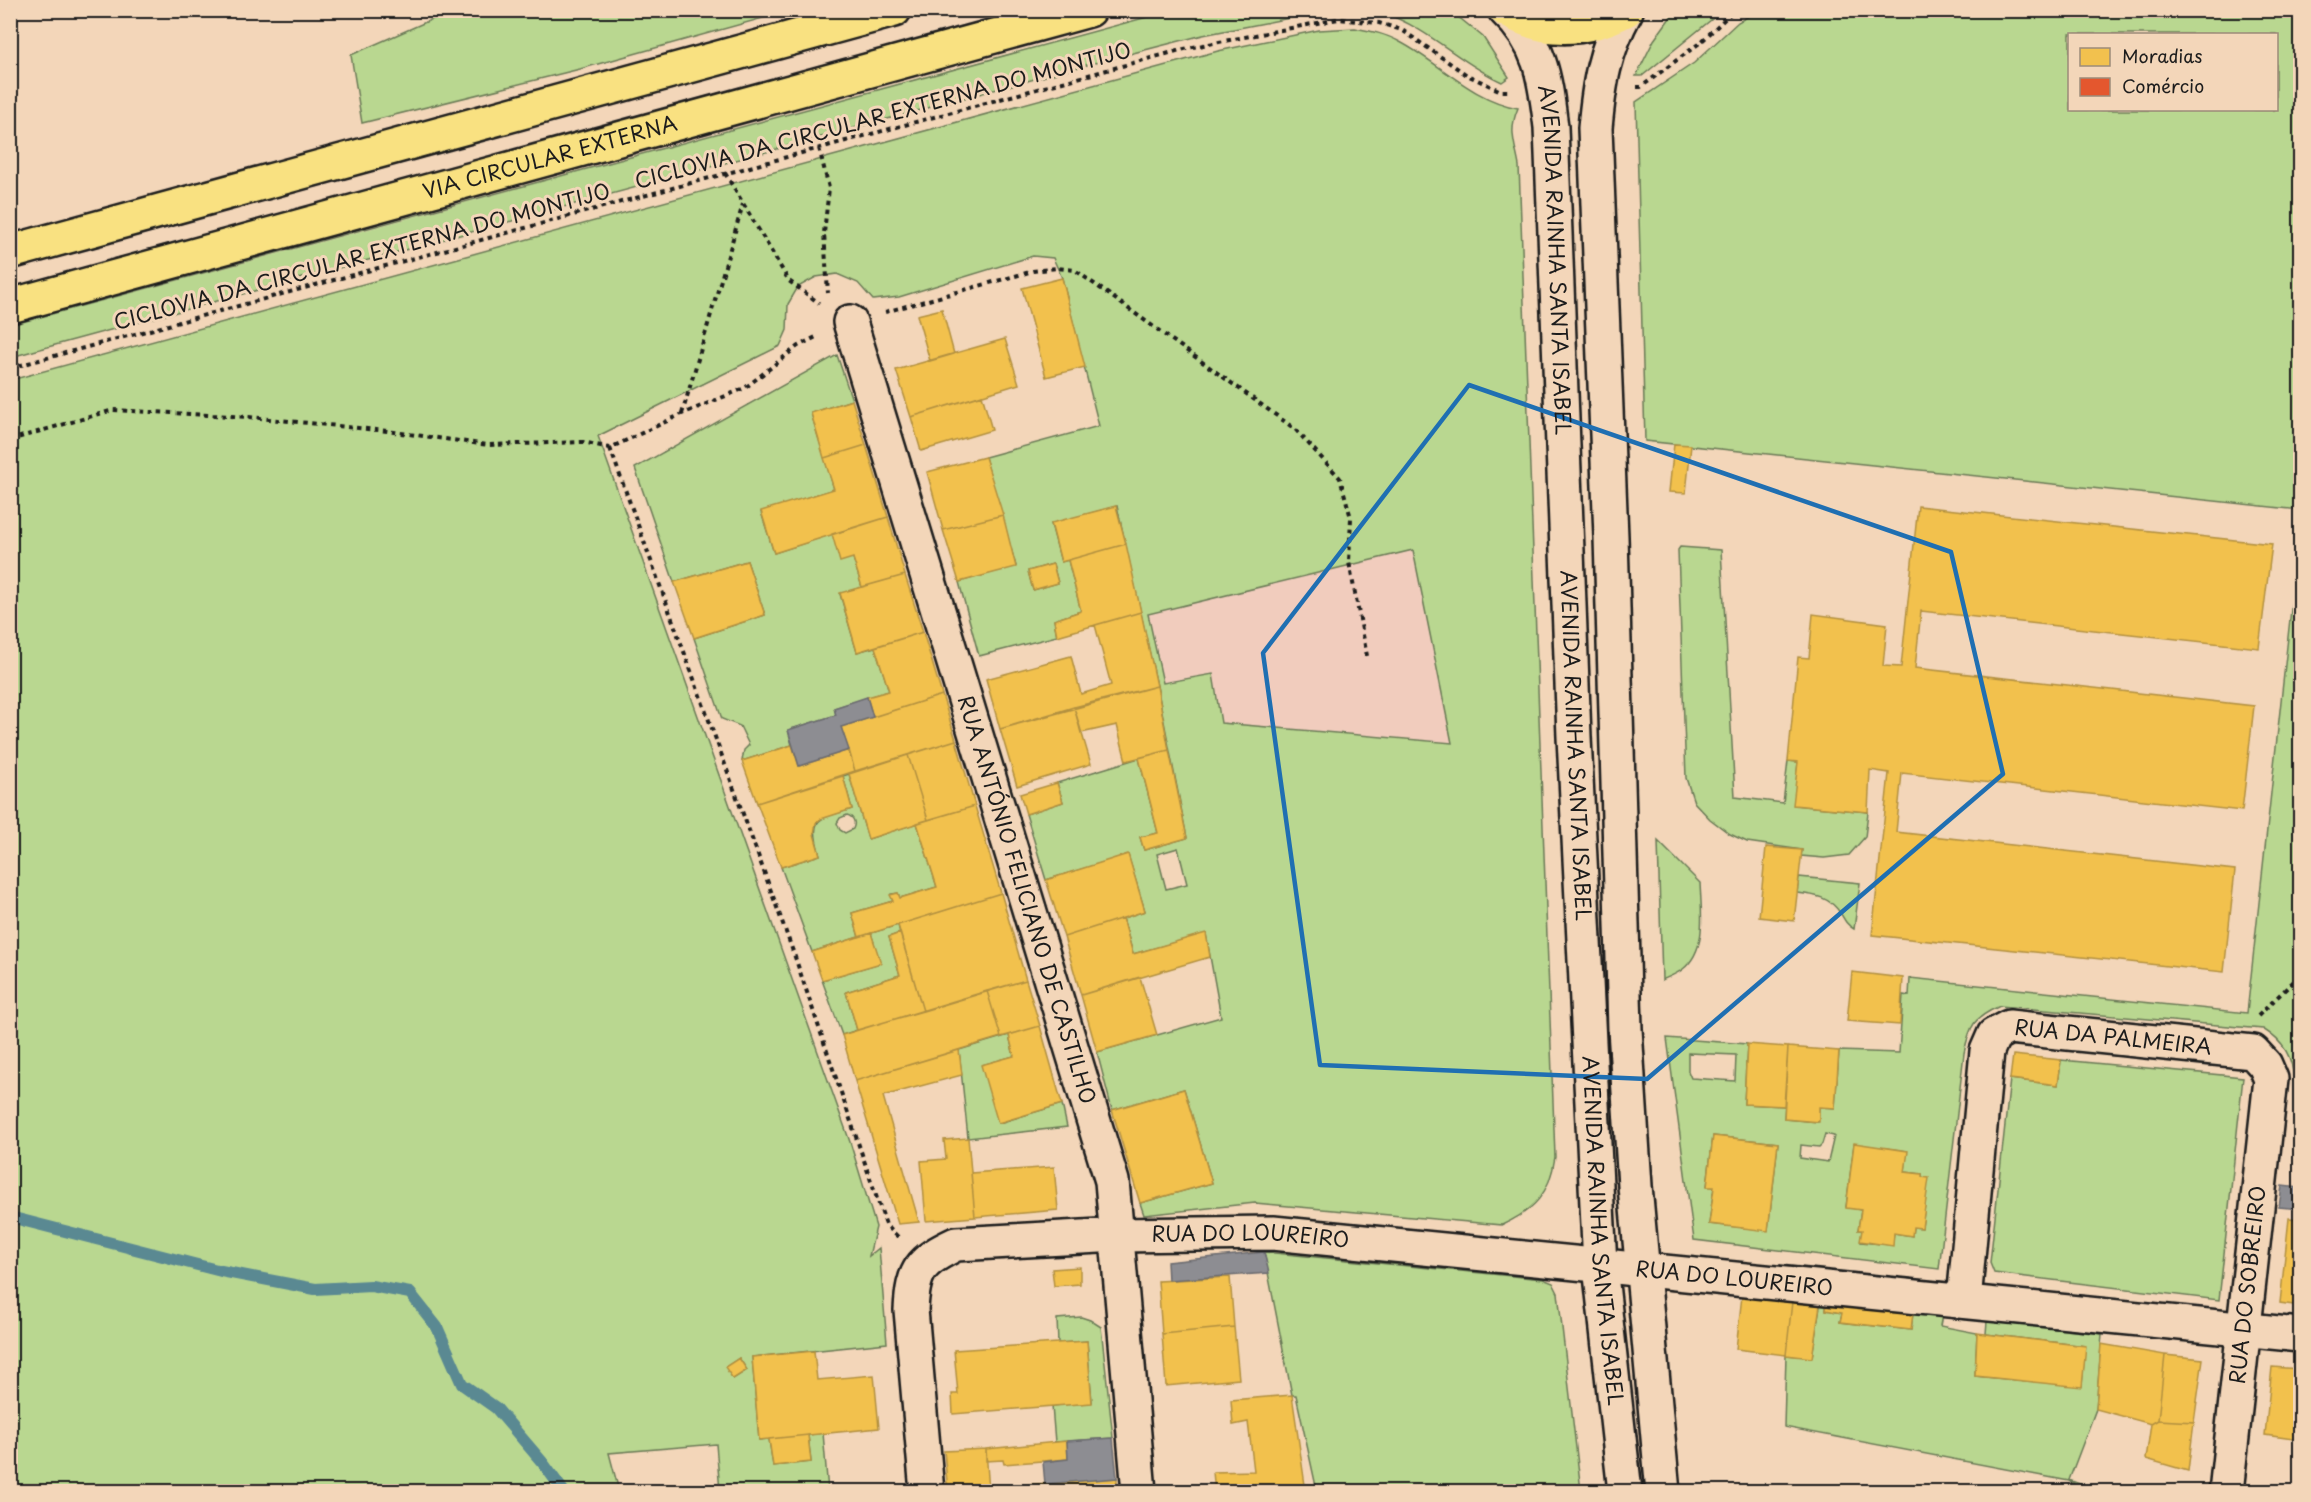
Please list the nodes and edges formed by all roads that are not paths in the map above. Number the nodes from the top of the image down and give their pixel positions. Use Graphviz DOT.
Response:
graph roads {
  1 [pos="894,10"];
  2 [pos="1089,10"];
  3 [pos="1506,10"];
  4 [pos="1626,11"];
  5 [pos="10,252"];
  6 [pos="10,306"];
  7 [pos="840,316"];
  8 [pos="2271,1079"];
  9 [pos="1118,1235"];
  10 [pos="1600,1266"];
  11 [pos="1643,1270"];
  12 [pos="1964,1301"];
  13 [pos="2244,1329"];
  14 [pos="2301,1335"];
  15 [pos="927,1491"];
  16 [pos="1139,1491"];
  17 [pos="1625,1491"];
  18 [pos="1663,1491"];
  19 [pos="2226,1491"];
  1 -- 5 [label="main road"];
  2 -- 6 [label="main road, VIA CIRCULAR EXTERNA"];
  3 -- 4 [label="main road"];
  3 -- 10 [label="street, AVENIDA RAINHA SANTA ISABEL"];
  4 -- 11 [label="street, AVENIDA RAINHA SANTA ISABEL"];
  7 -- 9 [label="street, RUA ANTÓNIO FELICIANO DE CASTILHO"];
  8 -- 12 [label="street, RUA DA PALMEIRA"];
  8 -- 13 [label="street, RUA DO SOBREIRO"];
  9 -- 10 [label="street, RUA DO LOUREIRO"];
  9 -- 15 [label="street, RUA DO LOUREIRO"];
  9 -- 16 [label="street, RUA ANTÓNIO FELICIANO DE CASTILHO"];
  10 -- 11 [label="street, RUA DO LOUREIRO"];
  10 -- 17 [label="street, AVENIDA RAINHA SANTA ISABEL"];
  11 -- 12 [label="street, RUA DO LOUREIRO"];
  11 -- 18 [label="street, AVENIDA RAINHA SANTA ISABEL"];
  12 -- 13 [label="street, RUA DO LOUREIRO"];
  13 -- 14 [label="street, RUA DO LOUREIRO"];
  13 -- 19 [label="street, RUA DO SOBREIRO"];
}
